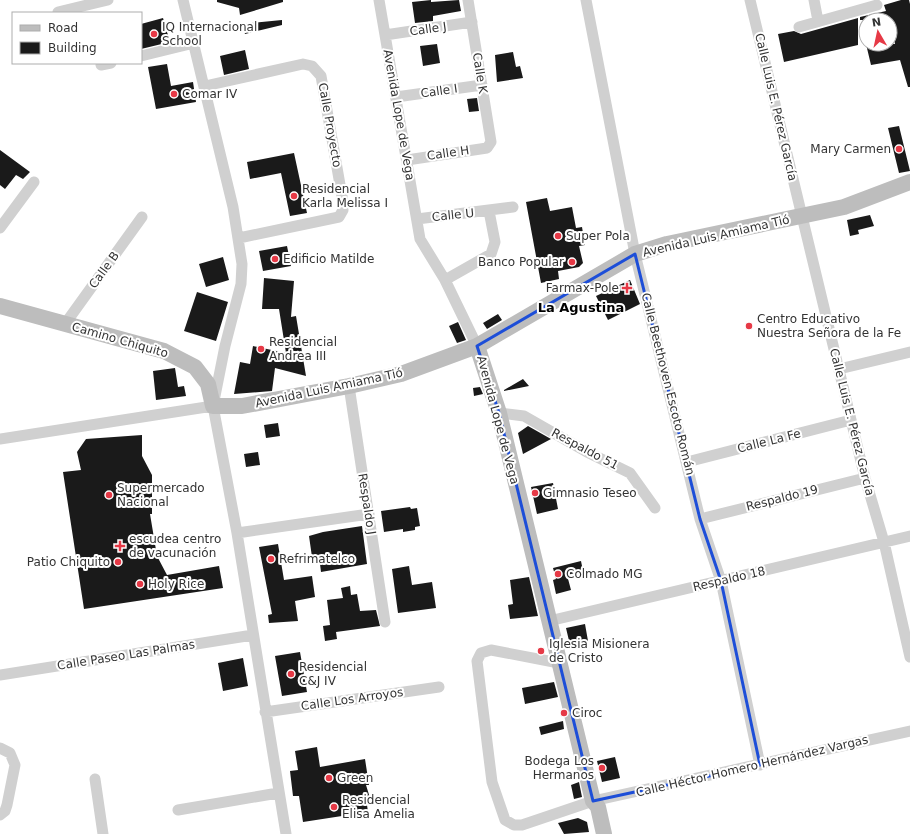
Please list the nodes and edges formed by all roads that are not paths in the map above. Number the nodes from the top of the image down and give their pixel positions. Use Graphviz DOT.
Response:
graph roads {
  1 [pos="108,0"];
  2 [pos="183,0"];
  3 [pos="379,0"];
  4 [pos="468,0"];
  5 [pos="586,0"];
  6 [pos="750,0"];
  7 [pos="814,0"];
  8 [pos="876,5"];
  9 [pos="58,12"];
  10 [pos="818,21"];
  11 [pos="472,22"];
  12 [pos="799,27"];
  13 [pos="385,35"];
  14 [pos="194,43"];
  15 [pos="142,56"];
  16 [pos="482,85"];
  17 [pos="205,86"];
  18 [pos="396,97"];
  19 [pos="489,146"];
  20 [pos="407,160"];
  21 [pos="34,182"];
  22 [pos="910,182"];
  23 [pos="514,207"];
  24 [pos="489,211"];
  25 [pos="802,216"];
  26 [pos="142,217"];
  27 [pos="417,219"];
  28 [pos="0,228"];
  29 [pos="239,238"];
  30 [pos="635,254"];
  31 [pos="445,280"];
  32 [pos="0,306"];
  33 [pos="65,324"];
  34 [pos="477,346"];
  35 [pos="910,352"];
  36 [pos="838,369"];
  37 [pos="349,386"];
  38 [pos="213,406"];
  39 [pos="498,413"];
  40 [pos="851,420"];
  41 [pos="0,439"];
  42 [pos="687,462"];
  43 [pos="865,478"];
  44 [pos="656,508"];
  45 [pos="369,514"];
  46 [pos="700,519"];
  47 [pos="237,533"];
  48 [pos="910,536"];
  49 [pos="884,542"];
  50 [pos="721,581"];
  51 [pos="548,621"];
  52 [pos="385,622"];
  53 [pos="253,635"];
  54 [pos="910,657"];
  55 [pos="559,663"];
  56 [pos="0,675"];
  57 [pos="439,686"];
  58 [pos="265,712"];
  59 [pos="910,731"];
  60 [pos="0,748"];
  61 [pos="760,765"];
  62 [pos="95,779"];
  63 [pos="278,793"];
  64 [pos="593,801"];
  65 [pos="178,810"];
  66 [pos="0,815"];
  67 [pos="103,834"];
  68 [pos="286,834"];
  69 [pos="596,834"];
  70 [pos="604,834"];
  1 -- 9 [label="street"];
  2 -- 14 [label="street"];
  3 -- 13 [label="street, Avenida Lope de Vega"];
  4 -- 11 [label="street, Calle K"];
  5 -- 30 [label="street, Calle Beethoven Escoto Román"];
  6 -- 25 [label="street, Calle Luis E. Pérez García"];
  7 -- 10 [label="street"];
  8 -- 10 [label="street"];
  10 -- 12 [label="street"];
  11 -- 13 [label="street, Calle J"];
  11 -- 16 [label="street, Calle K"];
  13 -- 18 [label="street, Avenida Lope de Vega"];
  14 -- 15 [label="street"];
  14 -- 17 [label="street"];
  16 -- 18 [label="street, Calle I"];
  16 -- 19 [label="street, Calle K"];
  17 -- 29 [label="street"];
  17 -- 29 [label="street, Calle Proyecto"];
  18 -- 20 [label="street, Avenida Lope de Vega"];
  19 -- 20 [label="street, Calle H"];
  20 -- 27 [label="street, Avenida Lope de Vega"];
  21 -- 28 [label="street"];
  22 -- 25 [label="main road, Avenida Luis Amiama Tió"];
  23 -- 24 [label="street, Calle U"];
  24 -- 27 [label="street, Calle U"];
  24 -- 31 [label="street, Calle U"];
  25 -- 30 [label="main road, Avenida Luis Amiama Tió"];
  25 -- 36 [label="street, Calle Luis E. Pérez García"];
  26 -- 33 [label="street, Calle B"];
  27 -- 31 [label="street, Avenida Lope de Vega"];
  29 -- 38 [label="street"];
  30 -- 34 [label="main road, Avenida Luis Amiama Tió"];
  30 -- 42 [label="street, Calle Beethoven Escoto Román"];
  31 -- 34 [label="street, Avenida Lope de Vega"];
  32 -- 33 [label="main road, Camino Chiquito"];
  33 -- 38 [label="main road, Camino Chiquito"];
  34 -- 37 [label="main road, Avenida Luis Amiama Tió"];
  34 -- 39 [label="main road, Avenida Lope de Vega"];
  35 -- 36 [label="street"];
  36 -- 40 [label="street, Calle Luis E. Pérez García"];
  37 -- 38 [label="main road, Avenida Luis Amiama Tió"];
  37 -- 45 [label="street, Respaldo J"];
  38 -- 41 [label="street"];
  38 -- 47 [label="street"];
  39 -- 44 [label="street, Respaldo 51"];
  39 -- 51 [label="main road, Avenida Lope de Vega"];
  40 -- 42 [label="street, Calle La Fe"];
  40 -- 43 [label="street, Calle Luis E. Pérez García"];
  42 -- 46 [label="street, Calle Beethoven Escoto Román"];
  43 -- 46 [label="street, Respaldo 19"];
  43 -- 49 [label="street, Calle Luis E. Pérez García"];
  45 -- 47 [label="street"];
  45 -- 52 [label="street, Respaldo J"];
  46 -- 50 [label="street, Calle Beethoven Escoto Román"];
  47 -- 53 [label="street"];
  48 -- 49 [label="street, Respaldo 18"];
  49 -- 50 [label="street, Respaldo 18"];
  49 -- 54 [label="street, Calle Luis E. Pérez García"];
  50 -- 51 [label="street, Respaldo 18"];
  50 -- 61 [label="street, Calle Beethoven Escoto Román"];
  51 -- 55 [label="main road, Avenida Lope de Vega"];
  53 -- 56 [label="street, Calle Paseo Las Palmas"];
  53 -- 58 [label="street"];
  55 -- 64 [label="main road, Avenida Lope de Vega"];
  55 -- 64 [label="street, Calle Héctor Homero Hernández Vargas"];
  57 -- 58 [label="street, Calle Los Arroyos"];
  58 -- 63 [label="street"];
  59 -- 61 [label="street, Calle Héctor Homero Hernández Vargas"];
  60 -- 66 [label="street"];
  61 -- 64 [label="street, Calle Héctor Homero Hernández Vargas"];
  62 -- 67 [label="street"];
  63 -- 65 [label="street"];
  63 -- 68 [label="street"];
  64 -- 69 [label="main road, Avenida Lope de Vega"];
  64 -- 70 [label="main road, Avenida Lope de Vega"];
}
